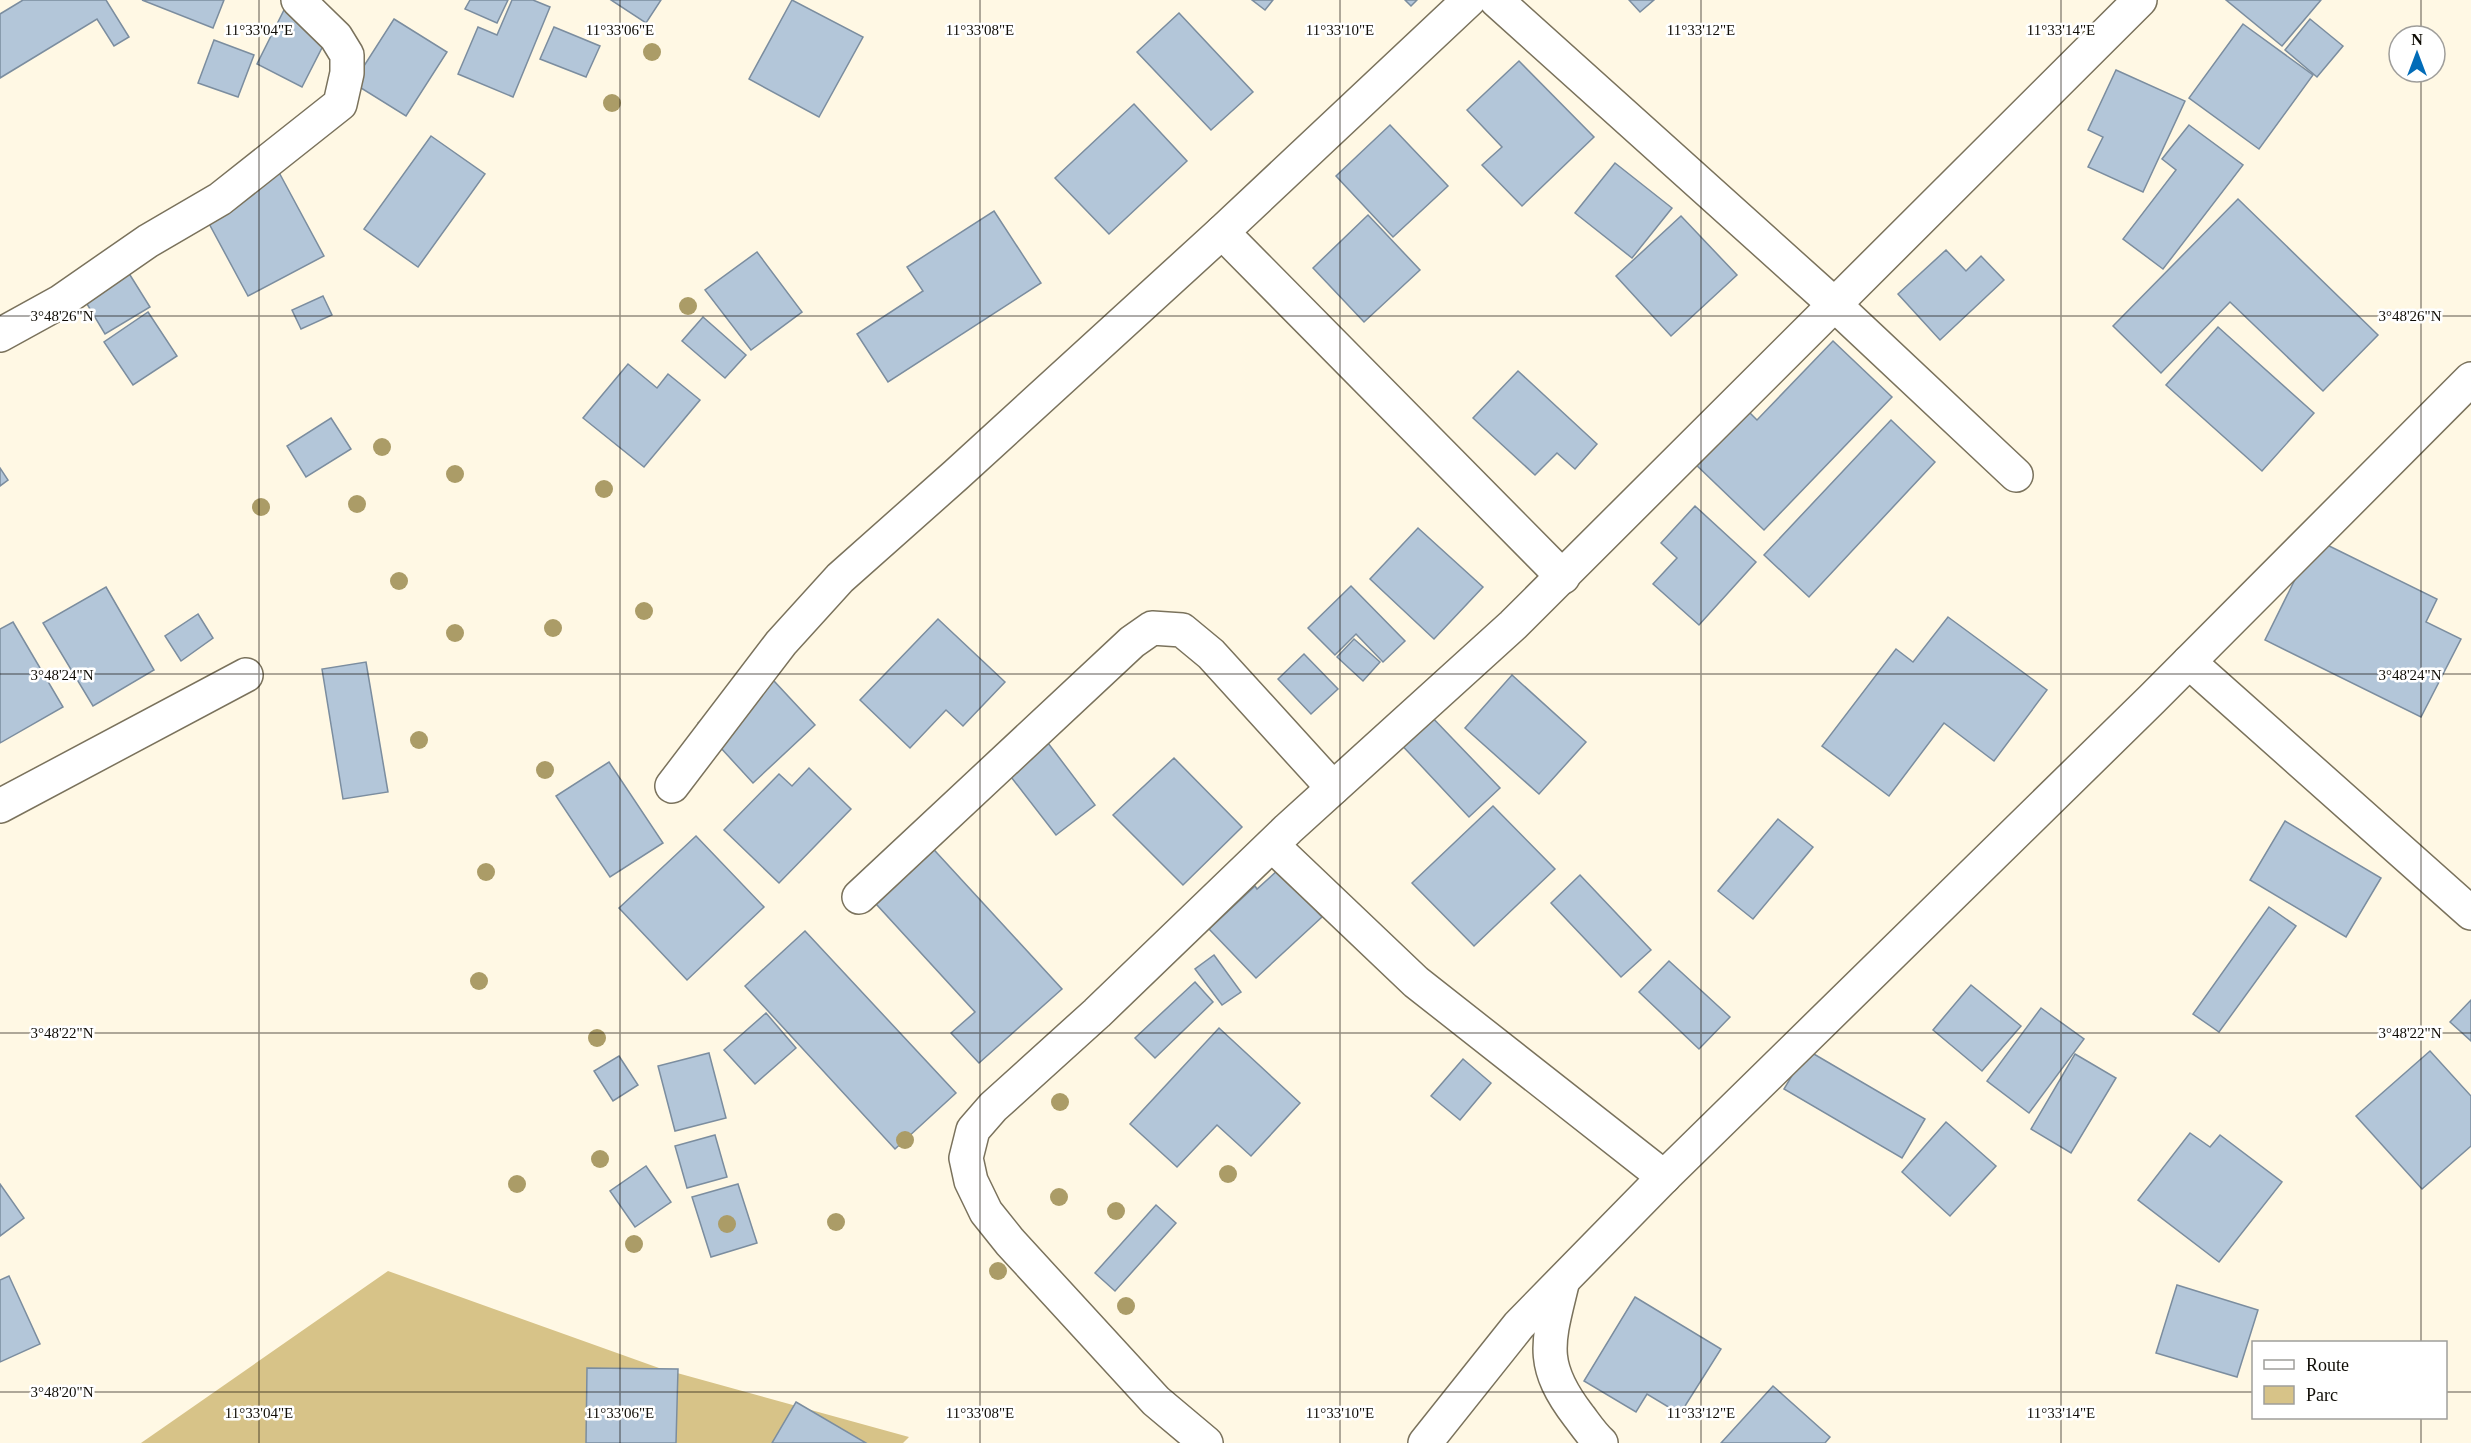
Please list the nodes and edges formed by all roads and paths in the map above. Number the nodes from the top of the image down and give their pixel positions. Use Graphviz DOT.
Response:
graph roads {
  1 [pos="298,0"];
  2 [pos="1469,0"];
  3 [pos="1496,0"];
  4 [pos="2140,0"];
  5 [pos="1222,232"];
  6 [pos="1835,305"];
  7 [pos="0,335"];
  8 [pos="2471,379"];
  9 [pos="2016,475"];
  10 [pos="1563,577"];
  11 [pos="2189,662"];
  12 [pos="246,675"];
  13 [pos="672,786"];
  14 [pos="1333,788"];
  15 [pos="0,806"];
  16 [pos="1272,845"];
  17 [pos="859,897"];
  18 [pos="2471,913"];
  19 [pos="1664,1177"];
  20 [pos="1562,1284"];
  21 [pos="1206,1443"];
  22 [pos="1425,1443"];
  23 [pos="1602,1443"];
  1 -- 7 [label="street"];
  2 -- 5 [label="street"];
  3 -- 6 [label="street"];
  4 -- 6 [label="street"];
  5 -- 10 [label="street"];
  5 -- 13 [label="street"];
  6 -- 9 [label="street"];
  6 -- 10 [label="street"];
  8 -- 11 [label="street"];
  10 -- 14 [label="street"];
  11 -- 18 [label="street"];
  11 -- 19 [label="street"];
  12 -- 15 [label="street"];
  14 -- 16 [label="street"];
  14 -- 17 [label="street"];
  16 -- 19 [label="street"];
  16 -- 21 [label="street"];
  19 -- 20 [label="street"];
  20 -- 22 [label="street"];
  20 -- 23 [label="street"];
}
